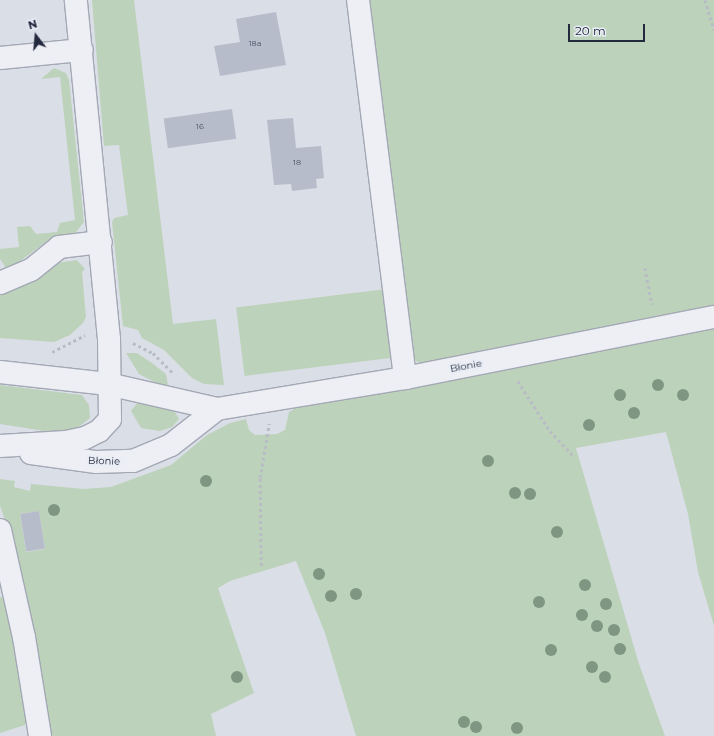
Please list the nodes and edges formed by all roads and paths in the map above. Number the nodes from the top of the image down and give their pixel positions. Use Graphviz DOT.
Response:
graph roads {
  1 [pos="76,0"];
  2 [pos="358,0"];
  3 [pos="705,0"];
  4 [pos="714,30"];
  5 [pos="82,50"];
  6 [pos="0,58"];
  7 [pos="101,242"];
  8 [pos="645,268"];
  9 [pos="0,283"];
  10 [pos="714,317"];
  11 [pos="657,328"];
  12 [pos="110,339"];
  13 [pos="48,352"];
  14 [pos="504,358"];
  15 [pos="0,372"];
  16 [pos="405,378"];
  17 [pos="178,379"];
  18 [pos="108,384"];
  19 [pos="269,400"];
  20 [pos="217,409"];
  21 [pos="0,446"];
  22 [pos="573,456"];
  23 [pos="0,530"];
  24 [pos="261,566"];
  25 [pos="40,736"];
  1 -- 5 [label="street"];
  2 -- 16 [label="street"];
  3 -- 4 [label="path"];
  5 -- 6 [label="street"];
  5 -- 7 [label="street"];
  7 -- 9 [label="street"];
  7 -- 12 [label="street"];
  8 -- 11 [label="path"];
  10 -- 11 [label="street, Błonie"];
  11 -- 14 [label="street, Błonie"];
  12 -- 13 [label="path"];
  12 -- 17 [label="path"];
  12 -- 18 [label="street"];
  14 -- 16 [label="street, Błonie"];
  14 -- 22 [label="path"];
  15 -- 18 [label="street, Błonie"];
  16 -- 19 [label="street, Błonie"];
  18 -- 20 [label="street, Błonie"];
  18 -- 21 [label="street"];
  19 -- 20 [label="street, Błonie"];
  19 -- 24 [label="path"];
  20 -- 21 [label="street, Błonie"];
  23 -- 25 [label="street"];
}
